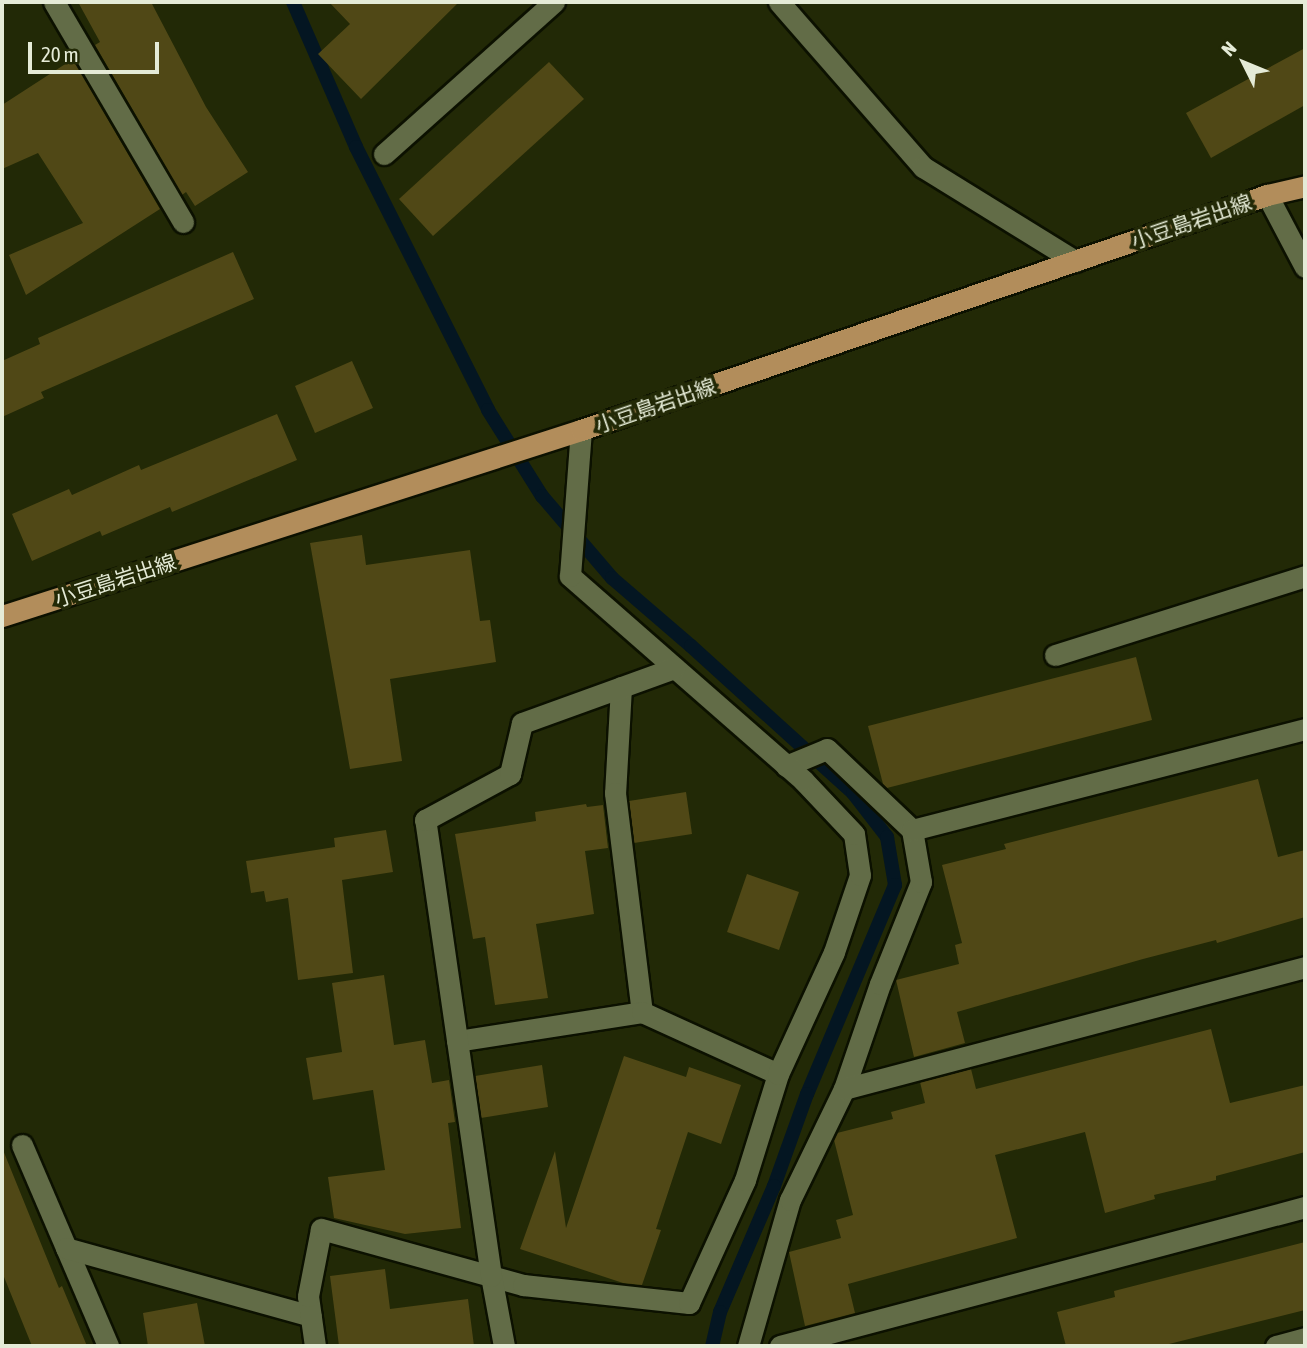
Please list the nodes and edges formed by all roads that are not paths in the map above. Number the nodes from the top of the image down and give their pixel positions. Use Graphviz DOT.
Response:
graph roads {
  1 [pos="54,2"];
  2 [pos="554,2"];
  3 [pos="779,2"];
  4 [pos="384,154"];
  5 [pos="1305,186"];
  6 [pos="1267,195"];
  7 [pos="183,222"];
  8 [pos="1075,261"];
  9 [pos="1305,267"];
  10 [pos="581,430"];
  11 [pos="1305,576"];
  12 [pos="2,617"];
  13 [pos="1055,655"];
  14 [pos="674,668"];
  15 [pos="621,687"];
  16 [pos="1305,729"];
  17 [pos="786,766"];
  18 [pos="912,830"];
  19 [pos="1305,967"];
  20 [pos="642,1012"];
  21 [pos="457,1041"];
  22 [pos="778,1074"];
  23 [pos="844,1088"];
  24 [pos="22,1145"];
  25 [pos="1305,1207"];
  26 [pos="66,1248"];
  27 [pos="491,1276"];
  28 [pos="311,1316"];
  29 [pos="1305,1338"];
  30 [pos="108,1346"];
  31 [pos="316,1346"];
  32 [pos="504,1346"];
  33 [pos="748,1346"];
  34 [pos="780,1346"];
  35 [pos="1276,1346"];
  1 -- 7 [label="street"];
  2 -- 4 [label="street"];
  3 -- 8 [label="street"];
  5 -- 6 [label="main road, 小豆島岩出線"];
  6 -- 8 [label="main road, 小豆島岩出線"];
  6 -- 9 [label="street"];
  8 -- 10 [label="main road, 小豆島岩出線"];
  10 -- 12 [label="main road, 小豆島岩出線"];
  10 -- 14 [label="street"];
  11 -- 13 [label="street"];
  14 -- 15 [label="street"];
  14 -- 17 [label="street"];
  15 -- 20 [label="street"];
  15 -- 21 [label="street"];
  16 -- 18 [label="street"];
  17 -- 18 [label="street"];
  17 -- 22 [label="street"];
  18 -- 23 [label="street"];
  19 -- 23 [label="street"];
  20 -- 21 [label="street"];
  20 -- 22 [label="street"];
  21 -- 27 [label="street"];
  22 -- 27 [label="street"];
  23 -- 33 [label="street"];
  24 -- 26 [label="street"];
  25 -- 34 [label="street"];
  26 -- 28 [label="street"];
  26 -- 30 [label="street"];
  27 -- 28 [label="street"];
  27 -- 32 [label="street"];
  28 -- 31 [label="street"];
  29 -- 35 [label="street"];
}
